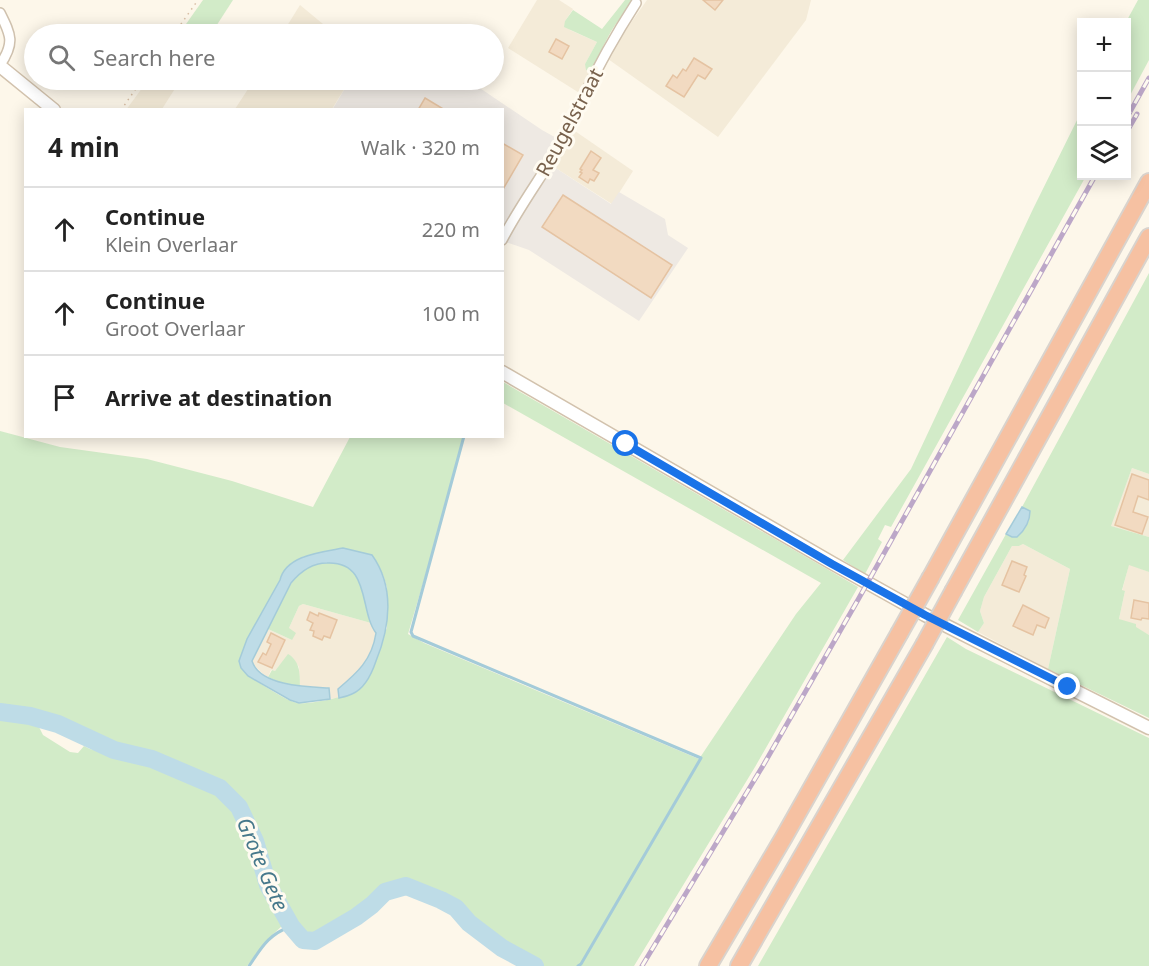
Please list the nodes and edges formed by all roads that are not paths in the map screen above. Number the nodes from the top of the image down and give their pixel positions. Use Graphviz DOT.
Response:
graph roads {
  1 [pos="636,3"];
  2 [pos="0,12"];
  3 [pos="0,65"];
  4 [pos="24,85"];
  5 [pos="30,90"];
  6 [pos="52,108"];
  7 [pos="1149,182"];
  8 [pos="504,236"];
  9 [pos="1149,237"];
  10 [pos="504,373"];
  11 [pos="1149,728"];
  12 [pos="708,966"];
  13 [pos="740,966"];
  1 -- 8 [label="street, Reugelstraat"];
  2 -- 3 [label="street"];
  3 -- 4 [label="main road"];
  5 -- 6 [label="main road"];
  7 -- 12 [label="highway, bridge"];
  9 -- 13 [label="highway, bridge"];
  10 -- 11 [label="main road"];
}
